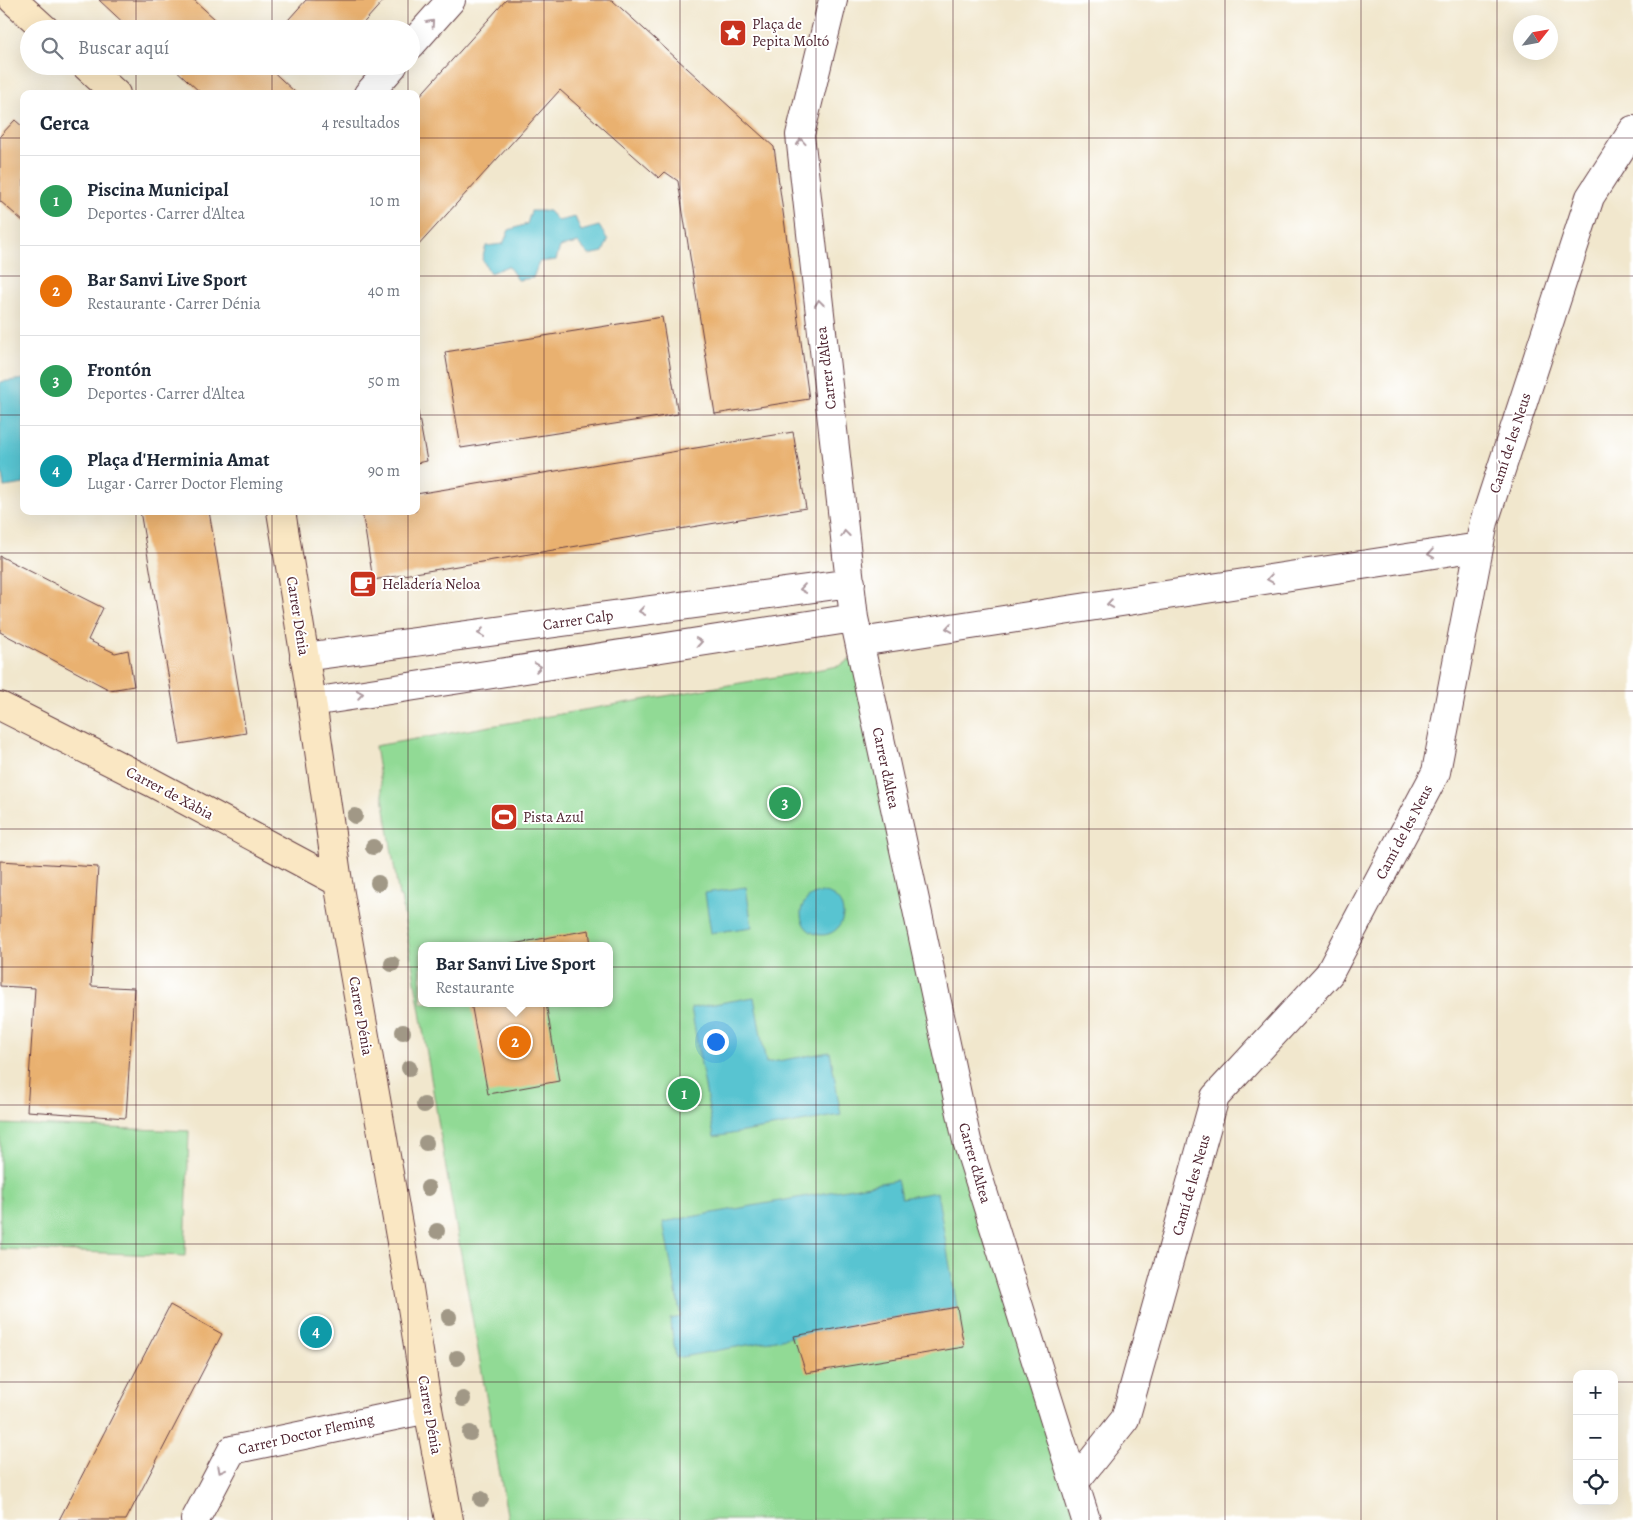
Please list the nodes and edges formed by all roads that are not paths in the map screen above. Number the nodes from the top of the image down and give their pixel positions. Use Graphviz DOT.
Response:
graph roads {
  1 [pos="13,0"];
  2 [pos="451,0"];
  3 [pos="833,0"];
  4 [pos="34,20"];
  5 [pos="420,35"];
  6 [pos="96,75"];
  7 [pos="385,75"];
  8 [pos="112,90"];
  9 [pos="372,90"];
  10 [pos="1633,130"];
  11 [pos="282,515"];
  12 [pos="1479,546"];
  13 [pos="851,583"];
  14 [pos="857,630"];
  15 [pos="304,657"];
  16 [pos="312,702"];
  17 [pos="0,706"];
  18 [pos="338,882"];
  19 [pos="428,1409"];
  20 [pos="1075,1482"];
  21 [pos="195,1520"];
  22 [pos="449,1520"];
  23 [pos="1086,1520"];
  1 -- 4 [label="street"];
  5 -- 2 [label="street, one-way"];
  13 -- 3 [label="street, Carrer d'Altea, one-way"];
  6 -- 8 [label="street"];
  7 -- 9 [label="street"];
  10 -- 12 [label="street, Camí de les Neus"];
  11 -- 15 [label="street, Carrer Dénia"];
  12 -- 14 [label="street, one-way"];
  12 -- 20 [label="street, Camí de les Neus"];
  13 -- 14 [label="street, Carrer d'Altea"];
  13 -- 15 [label="street, Carrer Calp, one-way"];
  16 -- 14 [label="street, one-way"];
  14 -- 20 [label="street, Carrer d'Altea"];
  15 -- 16 [label="street, Carrer Dénia"];
  16 -- 18 [label="street, Carrer Dénia"];
  17 -- 18 [label="street, Carrer de Xàbia"];
  18 -- 19 [label="street, Carrer Dénia"];
  19 -- 21 [label="street, Carrer Doctor Fleming, one-way"];
  19 -- 22 [label="street, Carrer Dénia"];
  20 -- 23 [label="street, Carrer d'Altea"];
}
